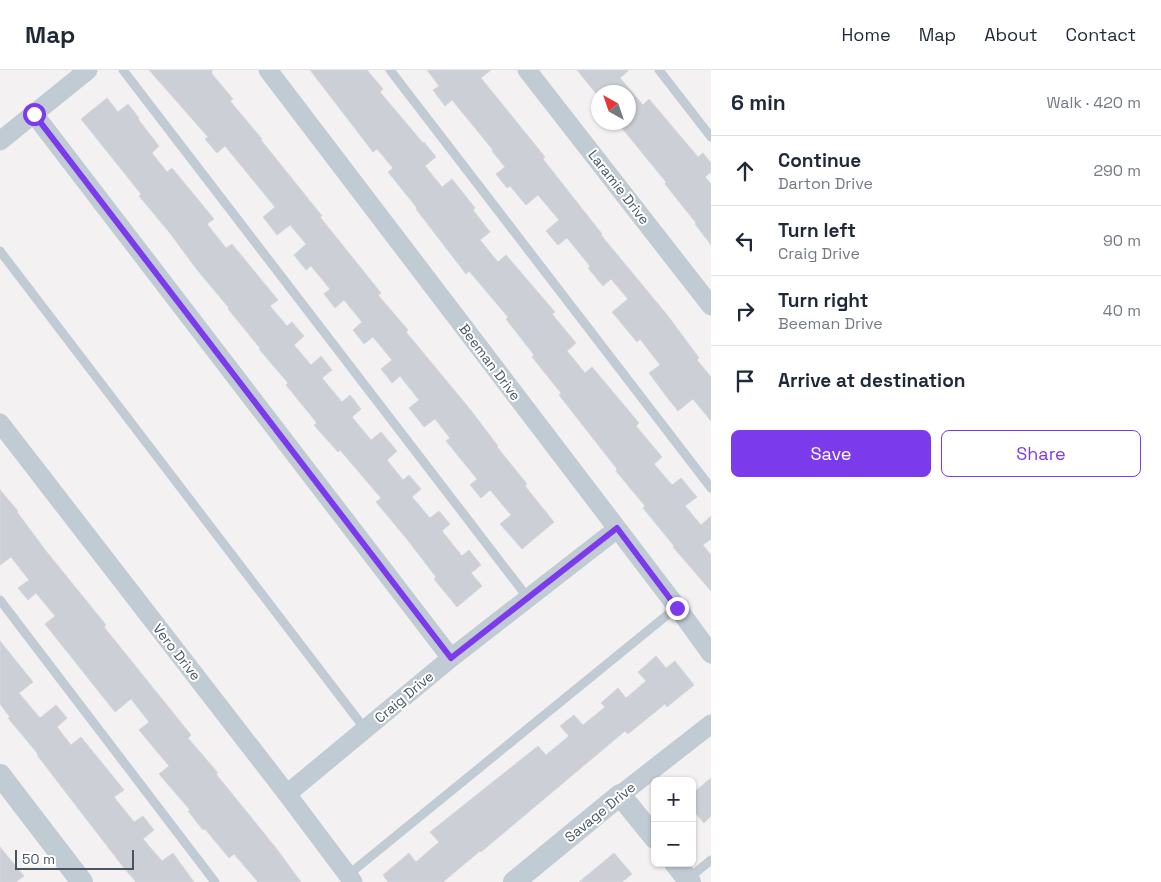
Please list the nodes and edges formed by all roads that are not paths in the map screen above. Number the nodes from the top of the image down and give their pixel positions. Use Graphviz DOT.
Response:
graph roads {
  1 [pos="88,70"];
  2 [pos="123,70"];
  3 [pos="268,70"];
  4 [pos="390,70"];
  5 [pos="527,70"];
  6 [pos="659,70"];
  7 [pos="34,114"];
  8 [pos="711,137"];
  9 [pos="0,141"];
  10 [pos="0,250"];
  11 [pos="711,306"];
  12 [pos="0,422"];
  13 [pos="711,488"];
  14 [pos="617,528"];
  15 [pos="528,598"];
  16 [pos="0,600"];
  17 [pos="677,608"];
  18 [pos="711,654"];
  19 [pos="451,658"];
  20 [pos="711,724"];
  21 [pos="365,729"];
  22 [pos="0,775"];
  23 [pos="287,794"];
  24 [pos="620,795"];
  25 [pos="651,833"];
  26 [pos="711,860"];
  27 [pos="684,876"];
  28 [pos="350,878"];
  29 [pos="82,882"];
  30 [pos="215,882"];
  31 [pos="514,882"];
  1 -- 7 [label="street"];
  2 -- 15 [label="lane"];
  3 -- 14 [label="street, Beeman Drive"];
  4 -- 13 [label="lane"];
  5 -- 11 [label="street, Laramie Drive"];
  6 -- 8 [label="lane"];
  7 -- 9 [label="street"];
  7 -- 19 [label="street"];
  10 -- 21 [label="lane"];
  12 -- 23 [label="street, Vero Drive"];
  14 -- 15 [label="street, Craig Drive"];
  14 -- 17 [label="street, Beeman Drive"];
  15 -- 19 [label="street, Craig Drive"];
  16 -- 30 [label="lane"];
  17 -- 18 [label="street, Beeman Drive"];
  17 -- 28 [label="lane"];
  19 -- 21 [label="street, Craig Drive"];
  20 -- 24 [label="street, Savage Drive"];
  21 -- 23 [label="street, Craig Drive"];
  22 -- 29 [label="street"];
  23 -- 28 [label="street, Vero Drive"];
  24 -- 25 [label="street"];
  24 -- 31 [label="street, Savage Drive"];
  26 -- 27 [label="lane"];
}
